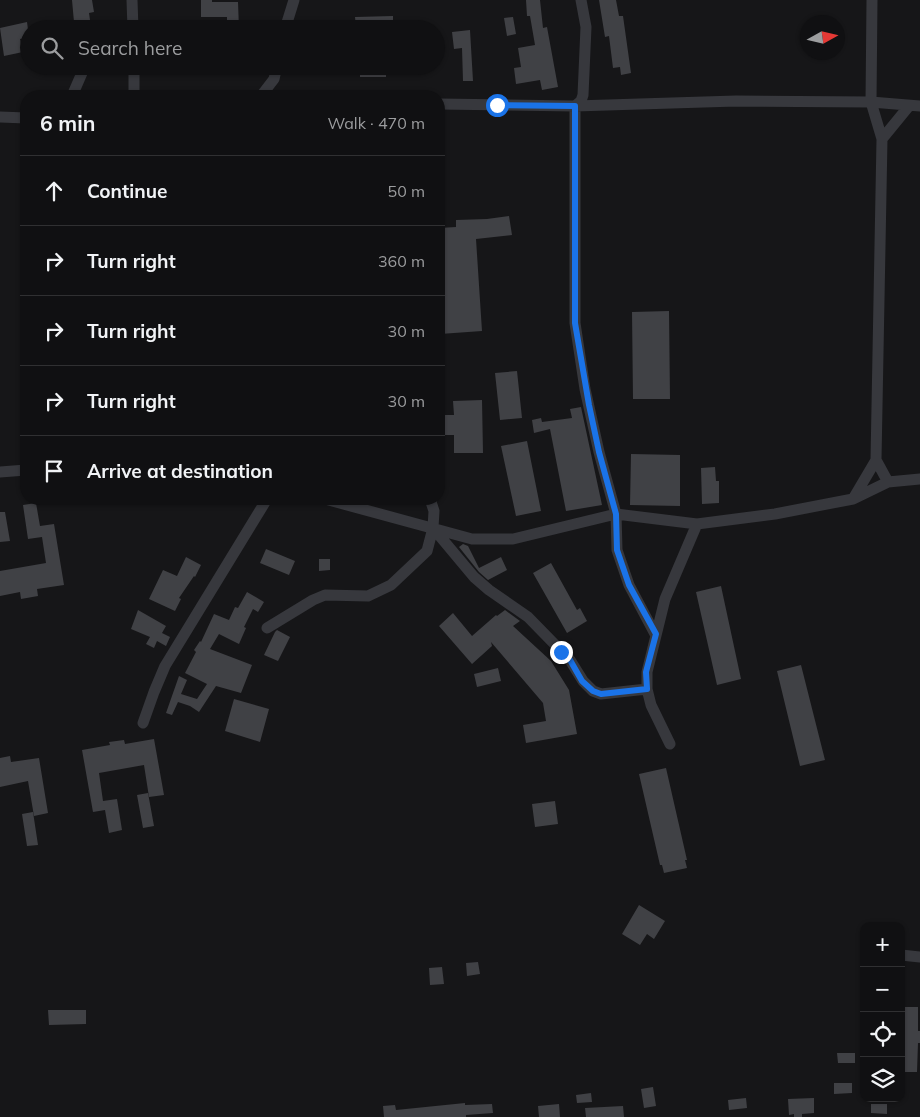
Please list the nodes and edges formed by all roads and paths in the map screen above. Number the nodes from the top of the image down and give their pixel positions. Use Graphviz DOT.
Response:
graph roads {
  1 [pos="132,0"];
  2 [pos="294,0"];
  3 [pos="581,0"];
  4 [pos="872,0"];
  5 [pos="133,20"];
  6 [pos="288,20"];
  7 [pos="81,75"];
  8 [pos="134,75"];
  9 [pos="275,75"];
  10 [pos="75,90"];
  11 [pos="134,90"];
  12 [pos="266,90"];
  13 [pos="871,102"];
  14 [pos="445,104"];
  15 [pos="575,106"];
  16 [pos="915,106"];
  17 [pos="0,118"];
  18 [pos="20,118"];
  19 [pos="882,139"];
  20 [pos="876,460"];
  21 [pos="20,470"];
  22 [pos="0,472"];
  23 [pos="920,479"];
  24 [pos="888,482"];
  25 [pos="853,499"];
  26 [pos="263,505"];
  27 [pos="351,505"];
  28 [pos="432,505"];
  29 [pos="616,514"];
  30 [pos="697,524"];
  31 [pos="433,528"];
  32 [pos="267,628"];
  33 [pos="656,634"];
  34 [pos="647,689"];
  35 [pos="143,723"];
  36 [pos="670,744"];
  37 [pos="905,956"];
  38 [pos="920,958"];
  1 -- 5 [label="street"];
  2 -- 6 [label="street"];
  3 -- 15 [label="street"];
  4 -- 13 [label="street"];
  7 -- 10 [label="street"];
  8 -- 11 [label="street"];
  9 -- 12 [label="street"];
  13 -- 15 [label="street"];
  13 -- 16 [label="street"];
  13 -- 19 [label="street"];
  14 -- 15 [label="street"];
  15 -- 29 [label="street"];
  16 -- 19 [label="street"];
  17 -- 18 [label="street"];
  19 -- 20 [label="street"];
  20 -- 24 [label="street"];
  20 -- 25 [label="street"];
  21 -- 22 [label="street"];
  23 -- 24 [label="street"];
  24 -- 25 [label="street"];
  25 -- 30 [label="street"];
  26 -- 35 [label="street"];
  27 -- 31 [label="street"];
  28 -- 31 [label="street"];
  29 -- 30 [label="street"];
  29 -- 31 [label="street"];
  29 -- 33 [label="street"];
  30 -- 33 [label="street"];
  31 -- 32 [label="street"];
  31 -- 34 [label="street"];
  33 -- 34 [label="street"];
  34 -- 36 [label="street"];
  37 -- 38 [label="street"];
}
